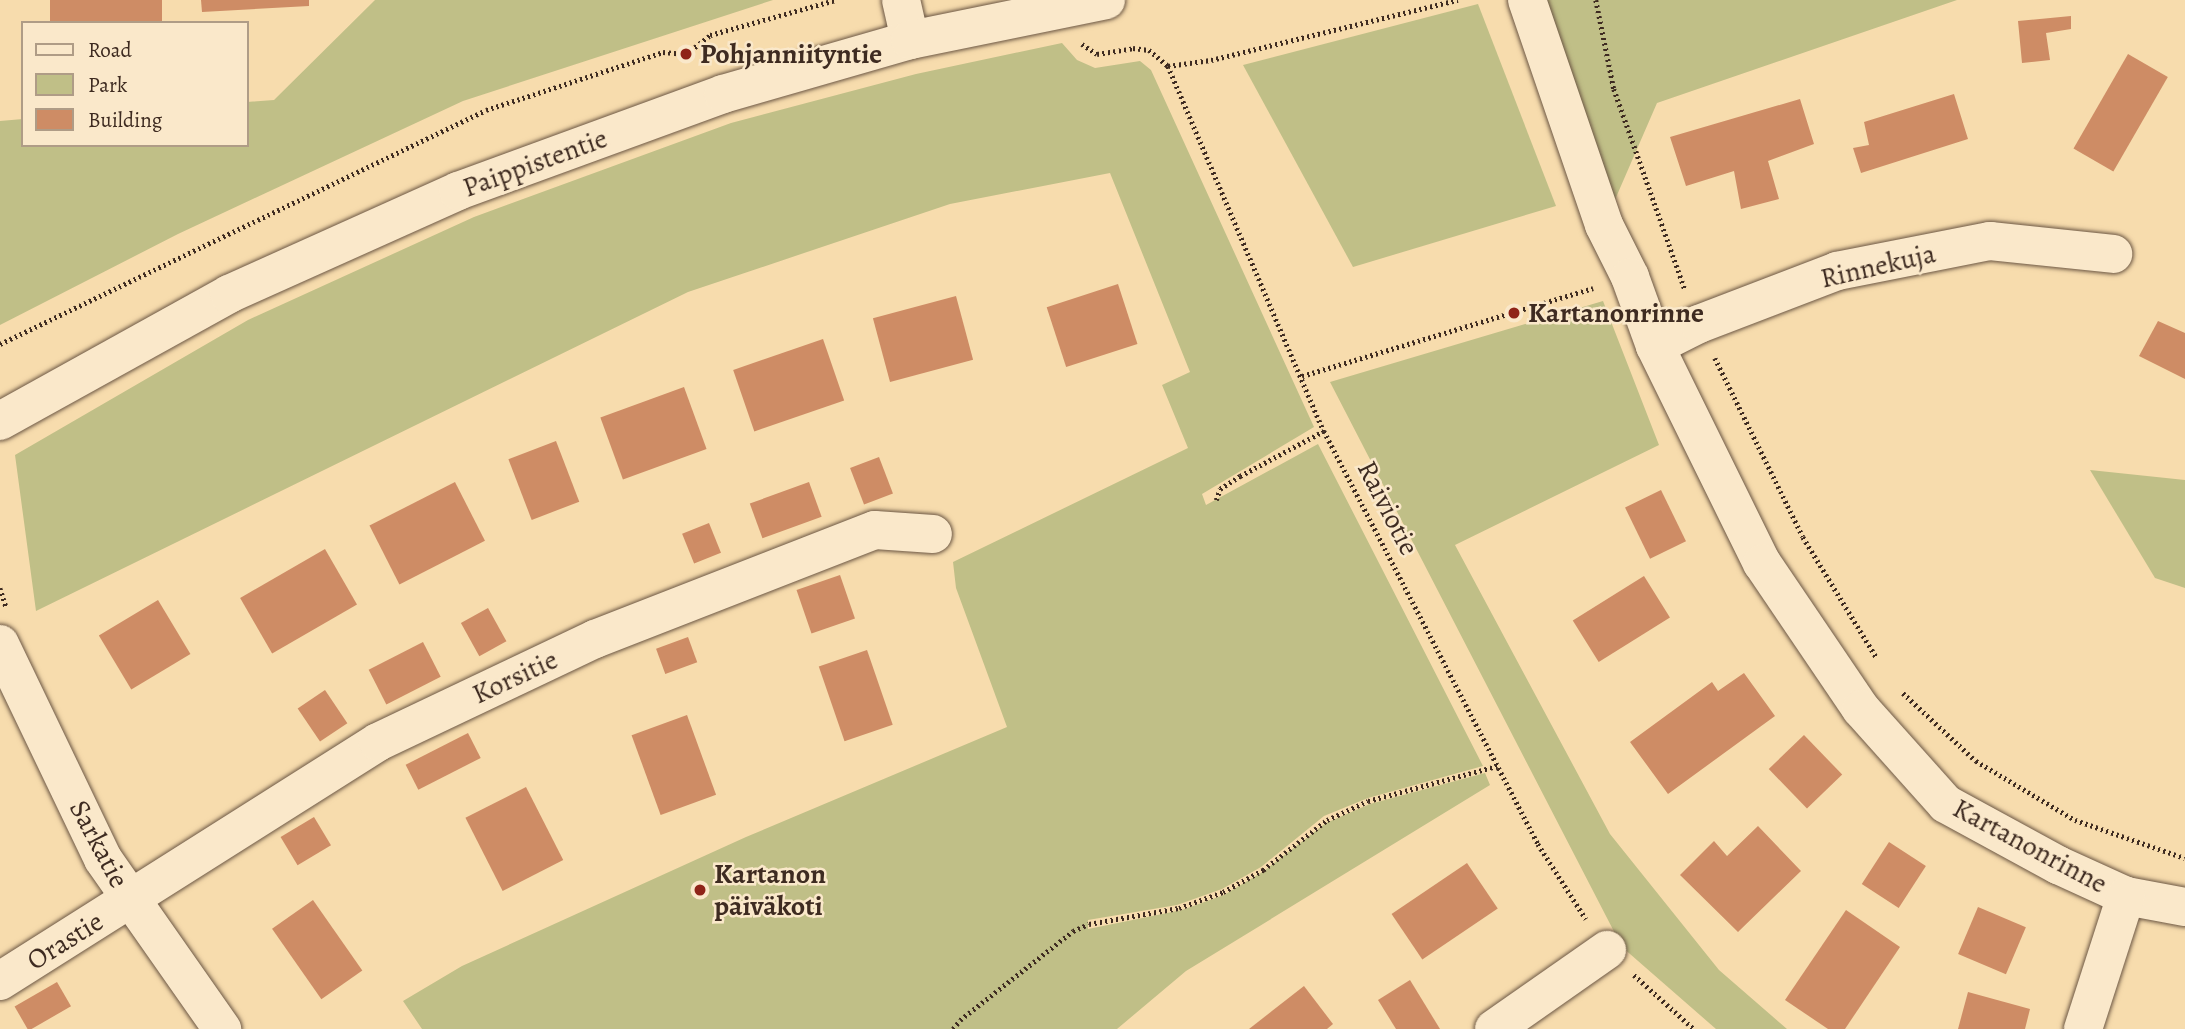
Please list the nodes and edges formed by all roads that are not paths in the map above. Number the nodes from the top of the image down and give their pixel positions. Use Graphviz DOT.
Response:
graph roads {
  1 [pos="901,0"];
  2 [pos="1527,0"];
  3 [pos="1089,4"];
  4 [pos="910,40"];
  5 [pos="2113,254"];
  6 [pos="1655,346"];
  7 [pos="0,421"];
  8 [pos="933,534"];
  9 [pos="0,644"];
  10 [pos="2126,896"];
  11 [pos="129,901"];
  12 [pos="2185,907"];
  13 [pos="1607,950"];
  14 [pos="0,981"];
  15 [pos="222,1029"];
  16 [pos="1494,1029"];
  17 [pos="2083,1029"];
  1 -- 4 [label="street"];
  2 -- 6 [label="street, Kartanonrinne"];
  3 -- 4 [label="street, Paippistentie"];
  4 -- 7 [label="street, Paippistentie"];
  5 -- 6 [label="street, Rinnekuja"];
  6 -- 10 [label="street, Kartanonrinne"];
  8 -- 11 [label="street, Korsitie"];
  9 -- 11 [label="street, Sarkatie"];
  10 -- 12 [label="street, Kartanonrinne"];
  10 -- 17 [label="street"];
  11 -- 14 [label="street, Orastie"];
  11 -- 15 [label="street, Sarkatie"];
  13 -- 16 [label="street"];
}
